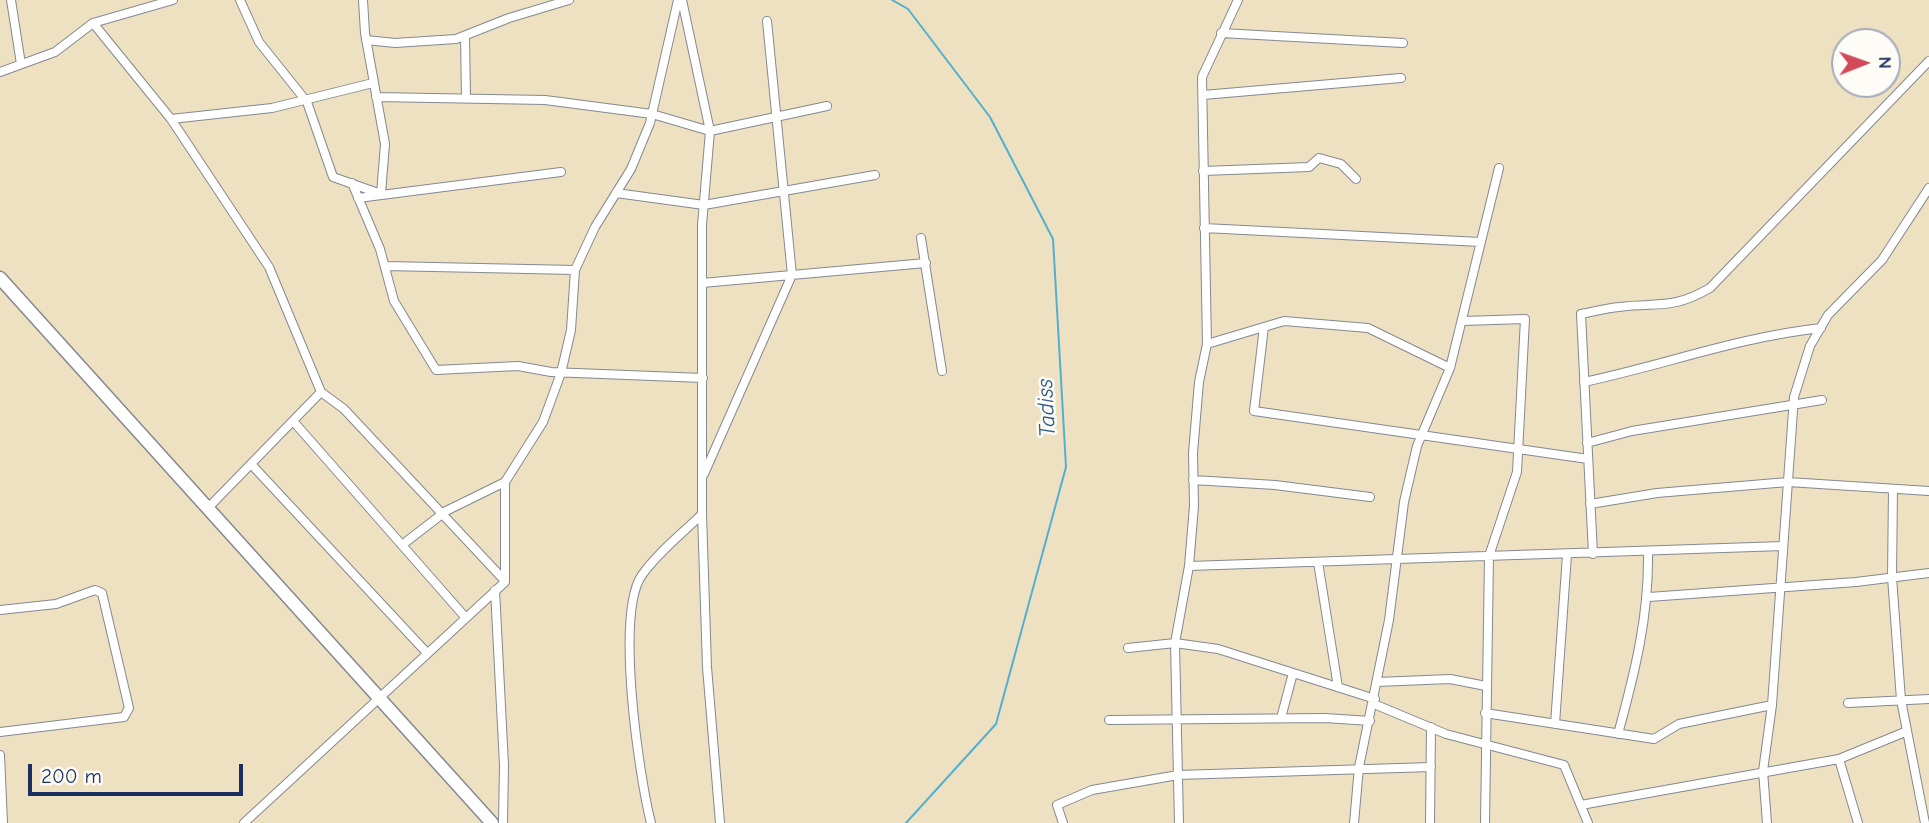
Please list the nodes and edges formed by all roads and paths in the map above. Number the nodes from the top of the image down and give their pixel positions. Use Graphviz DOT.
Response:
graph roads {
  1 [pos="11,0"];
  2 [pos="173,0"];
  3 [pos="240,0"];
  4 [pos="363,0"];
  5 [pos="569,0"];
  6 [pos="680,0"];
  7 [pos="1238,0"];
  8 [pos="767,21"];
  9 [pos="93,23"];
  10 [pos="1221,33"];
  11 [pos="465,36"];
  12 [pos="366,40"];
  13 [pos="1404,43"];
  14 [pos="1929,61"];
  15 [pos="21,64"];
  16 [pos="0,72"];
  17 [pos="1401,78"];
  18 [pos="373,83"];
  19 [pos="1203,94"];
  20 [pos="376,97"];
  21 [pos="466,98"];
  22 [pos="307,102"];
  23 [pos="827,106"];
  24 [pos="652,114"];
  25 [pos="777,117"];
  26 [pos="171,119"];
  27 [pos="710,131"];
  28 [pos="1499,168"];
  29 [pos="1203,171"];
  30 [pos="561,172"];
  31 [pos="875,175"];
  32 [pos="1356,179"];
  33 [pos="352,183"];
  34 [pos="1929,188"];
  35 [pos="782,191"];
  36 [pos="616,193"];
  37 [pos="380,194"];
  38 [pos="358,198"];
  39 [pos="704,205"];
  40 [pos="1204,228"];
  41 [pos="921,238"];
  42 [pos="1480,242"];
  43 [pos="926,263"];
  44 [pos="385,266"];
  45 [pos="575,270"];
  46 [pos="792,275"];
  47 [pos="0,278"];
  48 [pos="702,283"];
  49 [pos="1463,321"];
  50 [pos="1264,327"];
  51 [pos="1821,328"];
  52 [pos="1207,344"];
  53 [pos="1450,368"];
  54 [pos="942,371"];
  55 [pos="561,373"];
  56 [pos="703,378"];
  57 [pos="1584,382"];
  58 [pos="321,392"];
  59 [pos="1822,400"];
  60 [pos="1794,405"];
  61 [pos="293,421"];
  62 [pos="1422,434"];
  63 [pos="1587,443"];
  64 [pos="1519,449"];
  65 [pos="1588,459"];
  66 [pos="251,464"];
  67 [pos="702,477"];
  68 [pos="1194,480"];
  69 [pos="505,482"];
  70 [pos="1788,482"];
  71 [pos="1893,489"];
  72 [pos="1929,491"];
  73 [pos="1370,497"];
  74 [pos="1590,504"];
  75 [pos="208,508"];
  76 [pos="702,513"];
  77 [pos="442,514"];
  78 [pos="402,545"];
  79 [pos="1783,546"];
  80 [pos="1648,552"];
  81 [pos="1593,554"];
  82 [pos="1567,555"];
  83 [pos="1489,556"];
  84 [pos="1399,559"];
  85 [pos="1318,562"];
  86 [pos="1189,566"];
  87 [pos="1929,573"];
  88 [pos="1892,577"];
  89 [pos="505,582"];
  90 [pos="1781,585"];
  91 [pos="495,590"];
  92 [pos="1649,597"];
  93 [pos="0,610"];
  94 [pos="466,618"];
  95 [pos="1175,643"];
  96 [pos="1128,648"];
  97 [pos="428,653"];
  98 [pos="1293,673"];
  99 [pos="1377,682"];
  100 [pos="1486,686"];
  101 [pos="1338,687"];
  102 [pos="379,697"];
  103 [pos="1929,699"];
  104 [pos="1901,700"];
  105 [pos="1374,701"];
  106 [pos="1848,703"];
  107 [pos="1772,705"];
  108 [pos="1485,713"];
  109 [pos="1179,718"];
  110 [pos="1281,718"];
  111 [pos="1109,720"];
  112 [pos="1370,721"];
  113 [pos="1555,724"];
  114 [pos="1431,727"];
  115 [pos="0,732"];
  116 [pos="1905,732"];
  117 [pos="1618,734"];
  118 [pos="1488,745"];
  119 [pos="0,755"];
  120 [pos="1839,759"];
  121 [pos="1359,767"];
  122 [pos="1431,767"];
  123 [pos="1763,771"];
  124 [pos="1178,775"];
  125 [pos="1581,805"];
  126 [pos="3,823"];
  127 [pos="244,823"];
  128 [pos="492,823"];
  129 [pos="503,823"];
  130 [pos="651,823"];
  131 [pos="720,823"];
  132 [pos="1063,823"];
  133 [pos="1179,823"];
  134 [pos="1354,823"];
  135 [pos="1430,823"];
  136 [pos="1485,823"];
  137 [pos="1588,823"];
  138 [pos="1767,823"];
  139 [pos="1858,823"];
  140 [pos="1925,823"];
  1 -- 15 [label="street"];
  2 -- 9 [label="street"];
  3 -- 22 [label="street"];
  4 -- 12 [label="street"];
  5 -- 11 [label="street"];
  6 -- 24 [label="street"];
  6 -- 27 [label="street"];
  7 -- 10 [label="street"];
  8 -- 25 [label="street"];
  9 -- 15 [label="street"];
  9 -- 26 [label="street"];
  10 -- 13 [label="street"];
  10 -- 19 [label="street"];
  11 -- 12 [label="street"];
  11 -- 21 [label="street"];
  12 -- 18 [label="street"];
  14 -- 57 [label="street"];
  15 -- 16 [label="street"];
  17 -- 19 [label="street"];
  18 -- 20 [label="street"];
  18 -- 22 [label="street"];
  19 -- 29 [label="street"];
  20 -- 21 [label="street"];
  20 -- 37 [label="street"];
  21 -- 24 [label="street"];
  22 -- 26 [label="street"];
  22 -- 33 [label="street"];
  23 -- 25 [label="street"];
  24 -- 27 [label="street"];
  24 -- 36 [label="street"];
  25 -- 27 [label="street"];
  25 -- 35 [label="street"];
  26 -- 58 [label="street"];
  27 -- 39 [label="street"];
  28 -- 42 [label="street"];
  29 -- 32 [label="street"];
  29 -- 40 [label="street"];
  30 -- 37 [label="street"];
  31 -- 35 [label="street"];
  33 -- 37 [label="street"];
  33 -- 38 [label="street"];
  34 -- 51 [label="street"];
  35 -- 39 [label="street"];
  35 -- 46 [label="street"];
  36 -- 39 [label="street"];
  36 -- 45 [label="street"];
  37 -- 38 [label="street"];
  38 -- 44 [label="street"];
  39 -- 48 [label="street"];
  40 -- 42 [label="street"];
  40 -- 52 [label="street"];
  41 -- 43 [label="street"];
  42 -- 49 [label="street"];
  43 -- 46 [label="street"];
  43 -- 54 [label="street"];
  44 -- 45 [label="street"];
  44 -- 55 [label="street"];
  45 -- 55 [label="street"];
  46 -- 48 [label="street"];
  46 -- 67 [label="street"];
  47 -- 75 [label="main road"];
  48 -- 56 [label="street"];
  49 -- 53 [label="street"];
  49 -- 64 [label="street"];
  50 -- 52 [label="street"];
  50 -- 53 [label="street"];
  50 -- 62 [label="street"];
  51 -- 57 [label="street"];
  51 -- 60 [label="street"];
  52 -- 68 [label="street"];
  53 -- 62 [label="street"];
  55 -- 56 [label="street"];
  55 -- 69 [label="street"];
  56 -- 67 [label="street"];
  57 -- 63 [label="street"];
  58 -- 61 [label="street"];
  58 -- 77 [label="street"];
  59 -- 60 [label="street"];
  60 -- 63 [label="street"];
  60 -- 70 [label="street"];
  61 -- 66 [label="street"];
  61 -- 78 [label="street"];
  62 -- 64 [label="street"];
  62 -- 84 [label="street"];
  63 -- 65 [label="street"];
  64 -- 65 [label="street"];
  64 -- 83 [label="street"];
  65 -- 74 [label="street"];
  66 -- 75 [label="street"];
  66 -- 97 [label="street"];
  67 -- 76 [label="street"];
  68 -- 73 [label="street"];
  68 -- 86 [label="street"];
  69 -- 77 [label="street"];
  69 -- 89 [label="street"];
  70 -- 71 [label="street"];
  70 -- 74 [label="street"];
  70 -- 79 [label="street"];
  71 -- 72 [label="street"];
  71 -- 88 [label="street"];
  74 -- 81 [label="street"];
  75 -- 102 [label="main road"];
  76 -- 130 [label="street"];
  76 -- 131 [label="street"];
  77 -- 78 [label="street"];
  77 -- 89 [label="street"];
  78 -- 94 [label="street"];
  79 -- 80 [label="street"];
  79 -- 90 [label="street"];
  80 -- 81 [label="street"];
  80 -- 92 [label="street"];
  81 -- 82 [label="street"];
  82 -- 83 [label="street"];
  82 -- 113 [label="street"];
  83 -- 84 [label="street"];
  83 -- 100 [label="street"];
  84 -- 85 [label="street"];
  84 -- 99 [label="street"];
  85 -- 86 [label="street"];
  85 -- 101 [label="street"];
  86 -- 95 [label="street"];
  87 -- 88 [label="street"];
  88 -- 90 [label="street"];
  88 -- 104 [label="street"];
  89 -- 91 [label="street"];
  90 -- 92 [label="street"];
  90 -- 107 [label="street"];
  91 -- 94 [label="street"];
  91 -- 129 [label="street"];
  92 -- 117 [label="street"];
  93 -- 115 [label="street"];
  94 -- 97 [label="street"];
  95 -- 96 [label="street"];
  95 -- 98 [label="street"];
  95 -- 109 [label="street"];
  97 -- 102 [label="street"];
  98 -- 101 [label="street"];
  98 -- 110 [label="street"];
  99 -- 100 [label="street"];
  99 -- 105 [label="street"];
  100 -- 108 [label="street"];
  101 -- 105 [label="street"];
  102 -- 127 [label="street"];
  102 -- 128 [label="main road"];
  103 -- 104 [label="street"];
  104 -- 106 [label="street"];
  104 -- 116 [label="street"];
  105 -- 112 [label="street"];
  105 -- 114 [label="street"];
  107 -- 117 [label="street"];
  107 -- 123 [label="street"];
  108 -- 113 [label="street"];
  108 -- 118 [label="street"];
  109 -- 110 [label="street"];
  109 -- 111 [label="street"];
  109 -- 124 [label="street"];
  110 -- 112 [label="street"];
  112 -- 121 [label="street"];
  113 -- 117 [label="street"];
  114 -- 118 [label="street"];
  114 -- 122 [label="street"];
  116 -- 120 [label="street"];
  116 -- 140 [label="street"];
  118 -- 125 [label="street"];
  118 -- 136 [label="street"];
  119 -- 126 [label="street"];
  120 -- 123 [label="street"];
  120 -- 139 [label="street"];
  121 -- 122 [label="street"];
  121 -- 124 [label="street"];
  121 -- 134 [label="street"];
  122 -- 135 [label="street"];
  123 -- 125 [label="street"];
  123 -- 138 [label="street"];
  124 -- 132 [label="street"];
  124 -- 133 [label="street"];
  125 -- 137 [label="street"];
}
